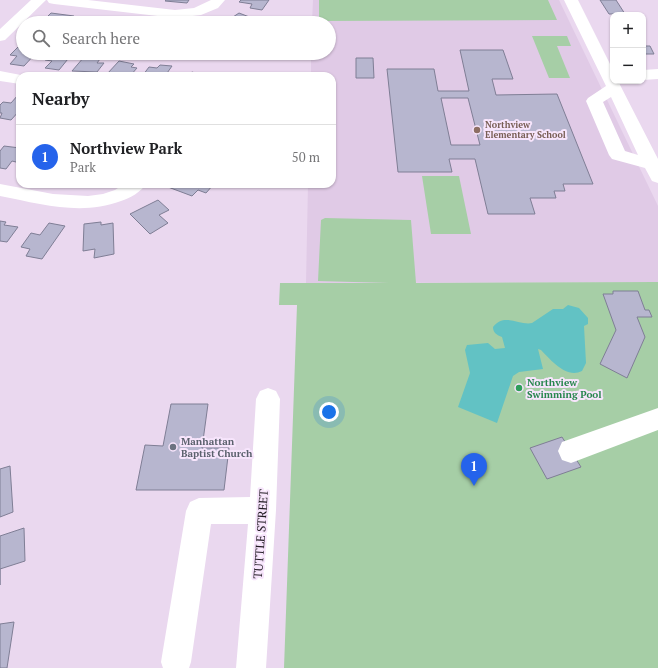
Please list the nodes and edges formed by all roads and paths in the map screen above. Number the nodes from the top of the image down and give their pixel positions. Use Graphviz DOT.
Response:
graph roads {
  1 [pos="39,0"];
  2 [pos="54,0"];
  3 [pos="218,0"];
  4 [pos="571,0"];
  5 [pos="22,16"];
  6 [pos="16,22"];
  7 [pos="0,37"];
  8 [pos="658,74"];
  9 [pos="646,75"];
  10 [pos="0,76"];
  11 [pos="610,76"];
  12 [pos="16,78"];
  13 [pos="610,82"];
  14 [pos="614,84"];
  15 [pos="655,170"];
  16 [pos="133,188"];
  17 [pos="0,190"];
  18 [pos="268,399"];
  19 [pos="658,418"];
  20 [pos="571,451"];
  21 [pos="263,510"];
  22 [pos="176,662"];
  23 [pos="251,668"];
  1 -- 5 [label="street"];
  2 -- 3 [label="street"];
  4 -- 11 [label="street"];
  6 -- 7 [label="street"];
  8 -- 9 [label="street"];
  10 -- 12 [label="street"];
  13 -- 15 [label="street"];
  14 -- 15 [label="street"];
  16 -- 17 [label="street"];
  18 -- 21 [label="street, TUTTLE STREET"];
  19 -- 20 [label="street"];
  21 -- 22 [label="street"];
  21 -- 23 [label="street, TUTTLE STREET"];
}
